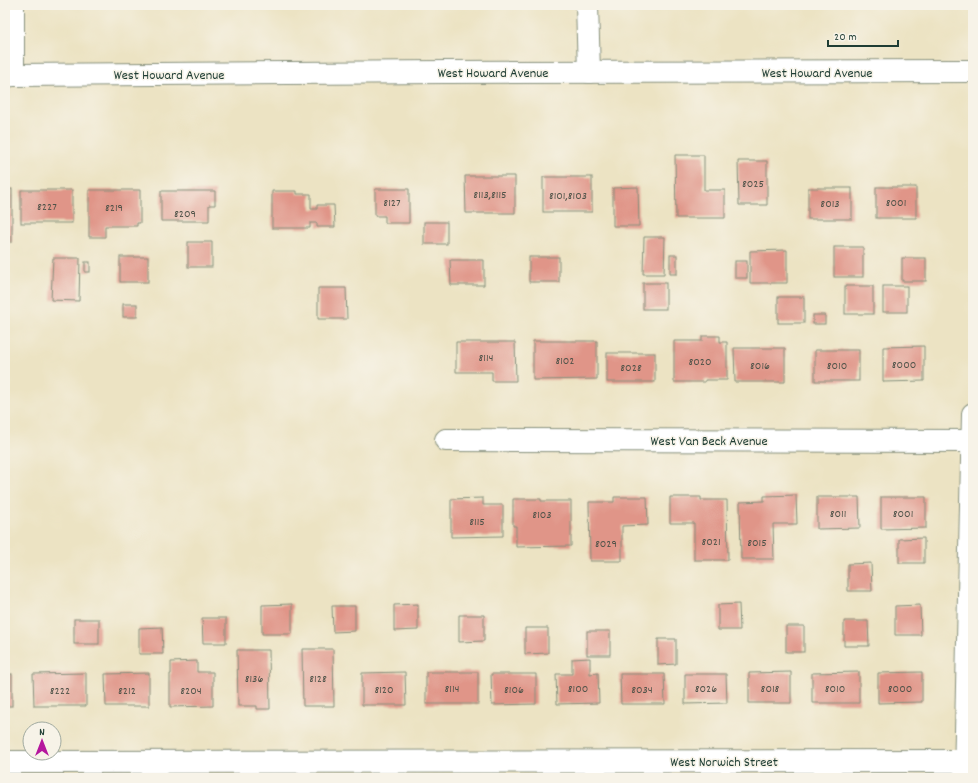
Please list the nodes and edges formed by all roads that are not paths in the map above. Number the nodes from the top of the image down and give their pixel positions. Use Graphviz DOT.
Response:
graph roads {
  1 [pos="14,5"];
  2 [pos="587,5"];
  3 [pos="973,71"];
  4 [pos="589,72"];
  5 [pos="8,75"];
  6 [pos="973,414"];
  7 [pos="446,440"];
  8 [pos="973,441"];
  9 [pos="5,762"];
  10 [pos="968,767"];
  1 -- 5 [label="street"];
  2 -- 4 [label="street"];
  3 -- 4 [label="street, West Howard Avenue"];
  4 -- 5 [label="street, West Howard Avenue"];
  6 -- 8 [label="street"];
  7 -- 8 [label="street, West Van Beck Avenue"];
  8 -- 10 [label="street"];
  9 -- 10 [label="street, West Norwich Street"];
}
